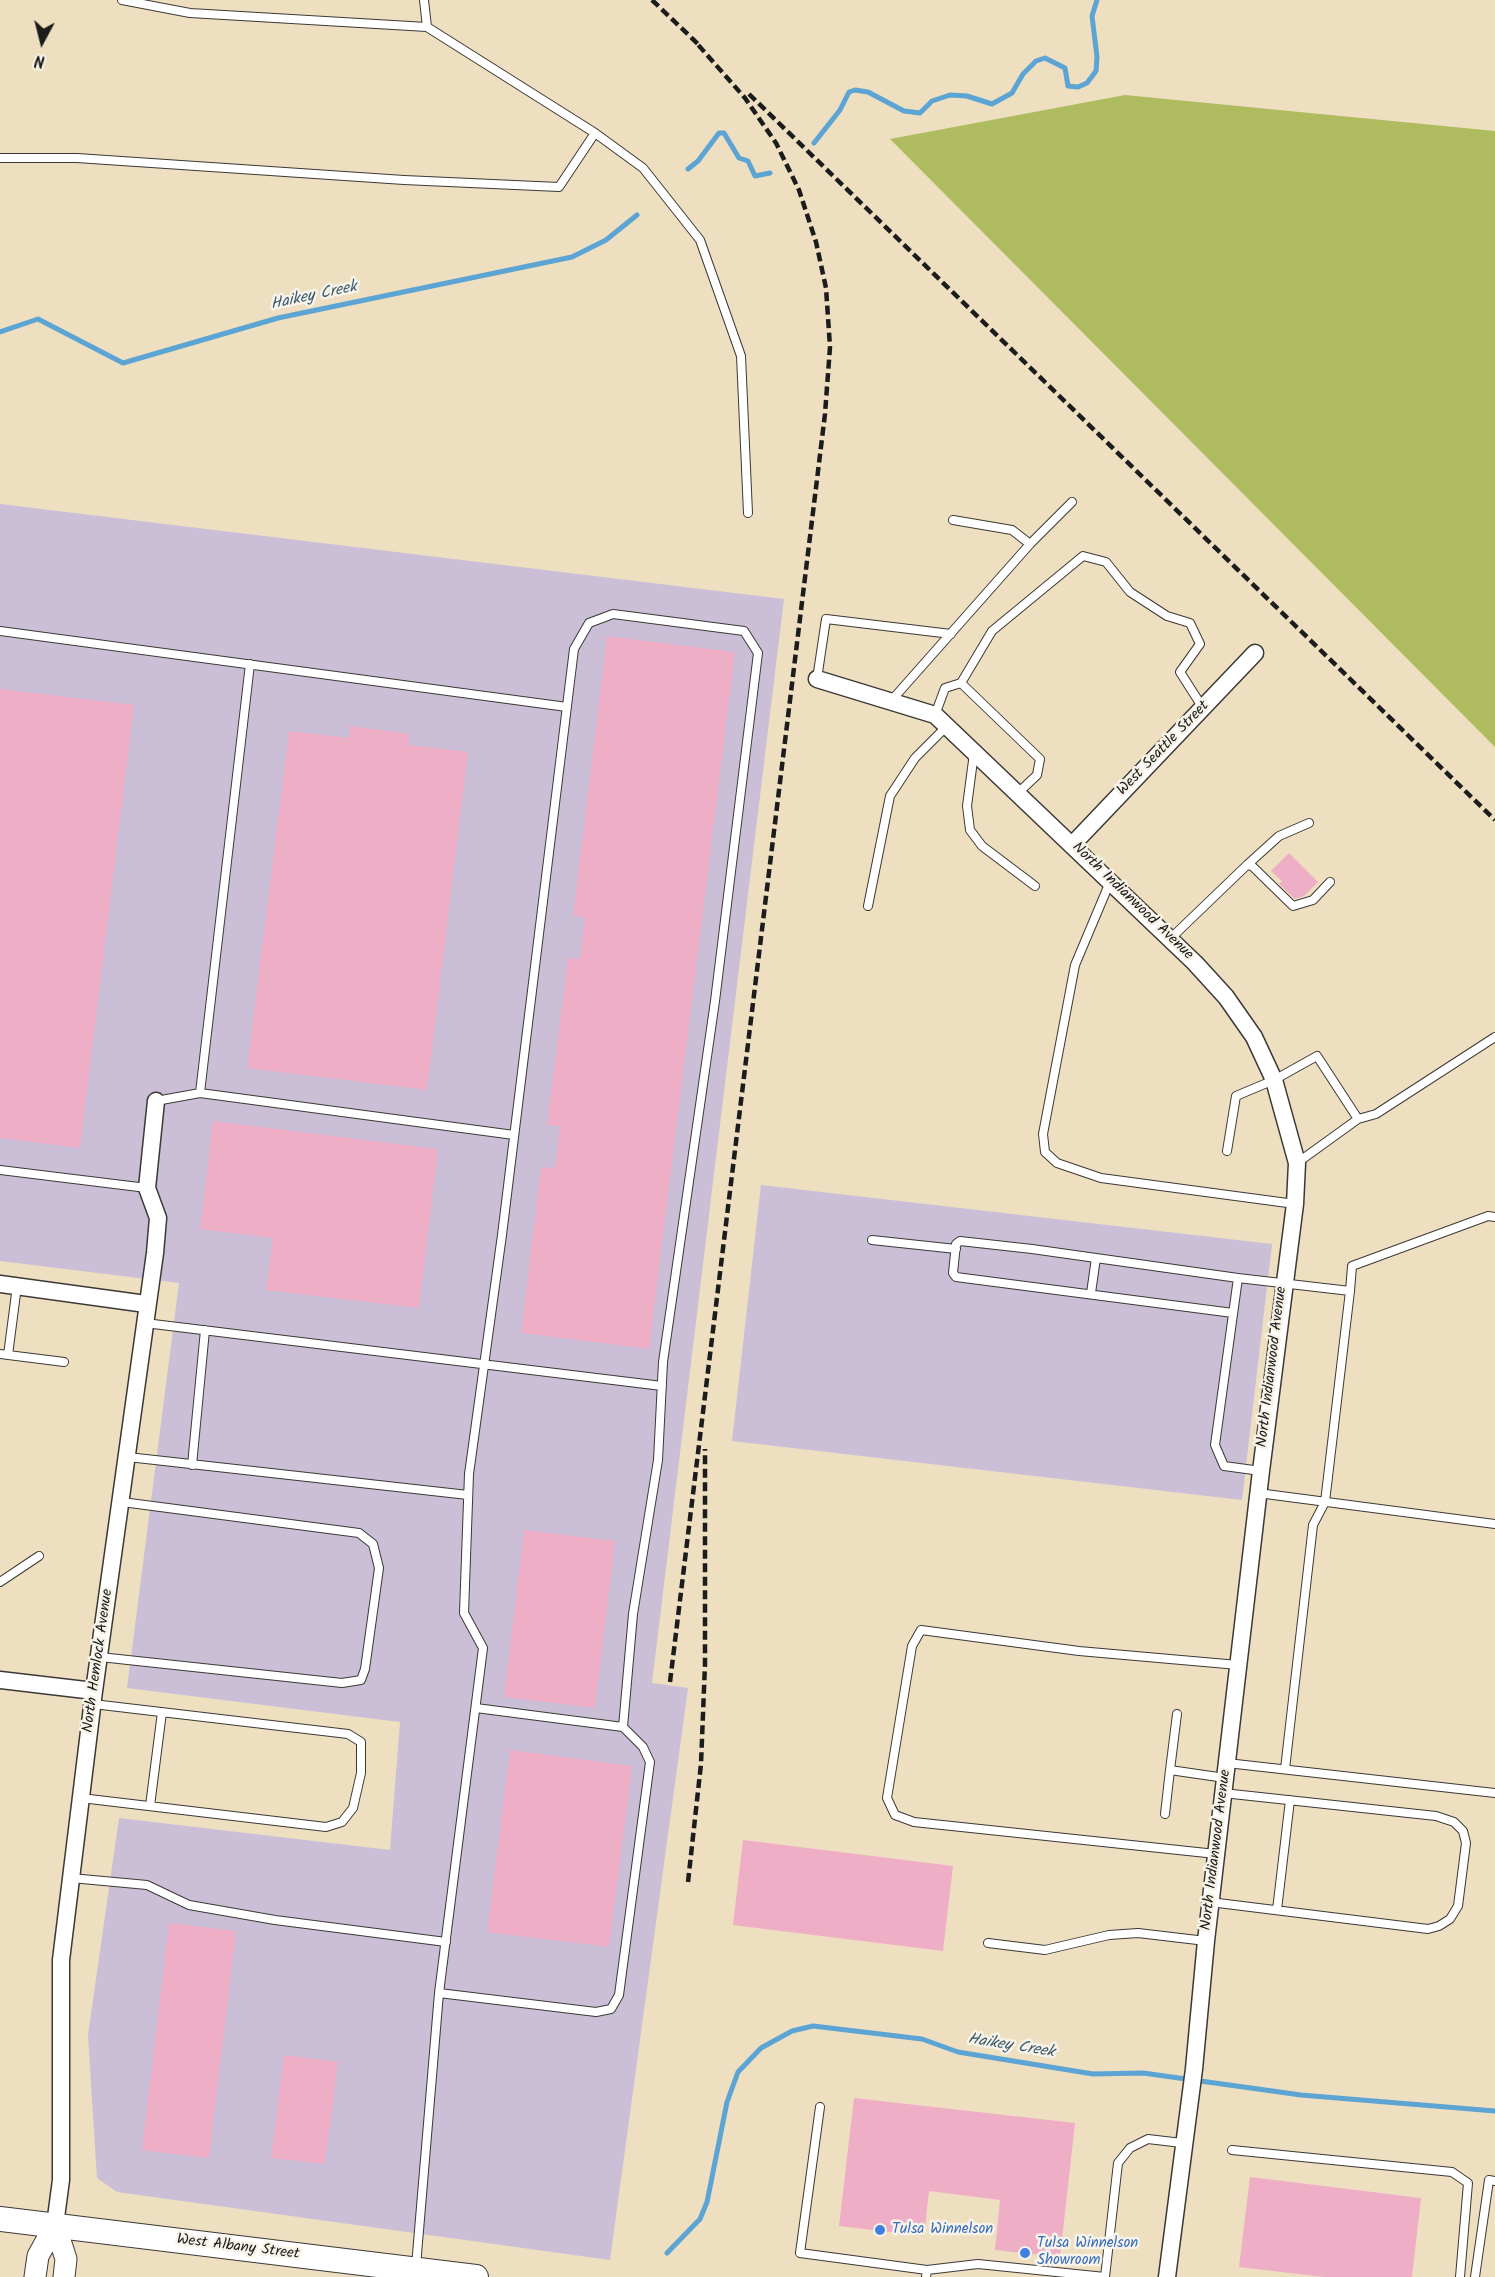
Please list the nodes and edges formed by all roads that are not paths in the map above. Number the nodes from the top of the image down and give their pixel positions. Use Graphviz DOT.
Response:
graph roads {
  1 [pos="122,0"];
  2 [pos="424,0"];
  3 [pos="427,27"];
  4 [pos="595,133"];
  5 [pos="0,158"];
  6 [pos="1072,502"];
  7 [pos="748,513"];
  8 [pos="953,520"];
  9 [pos="1030,544"];
  10 [pos="0,631"];
  11 [pos="951,634"];
  12 [pos="1255,653"];
  13 [pos="250,664"];
  14 [pos="818,679"];
  15 [pos="961,683"];
  16 [pos="891,701"];
  17 [pos="567,707"];
  18 [pos="1203,708"];
  19 [pos="941,720"];
  20 [pos="975,750"];
  21 [pos="1019,792"];
  22 [pos="1309,823"];
  23 [pos="1073,844"];
  24 [pos="1247,864"];
  25 [pos="1110,882"];
  26 [pos="1330,882"];
  27 [pos="1035,886"];
  28 [pos="868,906"];
  29 [pos="1170,939"];
  30 [pos="1495,1037"];
  31 [pos="1275,1080"];
  32 [pos="200,1093"];
  33 [pos="156,1101"];
  34 [pos="1358,1119"];
  35 [pos="514,1135"];
  36 [pos="1227,1151"];
  37 [pos="1297,1163"];
  38 [pos="0,1170"];
  39 [pos="147,1188"];
  40 [pos="1295,1204"];
  41 [pos="1495,1217"];
  42 [pos="872,1240"];
  43 [pos="956,1250"];
  44 [pos="1096,1258"];
  45 [pos="1238,1278"];
  46 [pos="1283,1282"];
  47 [pos="0,1284"];
  48 [pos="17,1286"];
  49 [pos="1350,1291"];
  50 [pos="1091,1293"];
  51 [pos="146,1304"];
  52 [pos="1233,1313"];
  53 [pos="144,1323"];
  54 [pos="205,1330"];
  55 [pos="4,1354"];
  56 [pos="64,1362"];
  57 [pos="485,1364"];
  58 [pos="662,1386"];
  59 [pos="128,1457"];
  60 [pos="192,1465"];
  61 [pos="1261,1471"];
  62 [pos="1258,1493"];
  63 [pos="468,1495"];
  64 [pos="122,1502"];
  65 [pos="1325,1502"];
  66 [pos="1495,1524"];
  67 [pos="39,1556"];
  68 [pos="0,1582"];
  69 [pos="100,1657"];
  70 [pos="1238,1665"];
  71 [pos="0,1680"];
  72 [pos="94,1697"];
  73 [pos="476,1708"];
  74 [pos="162,1712"];
  75 [pos="1177,1714"];
  76 [pos="623,1727"];
  77 [pos="1285,1769"];
  78 [pos="1170,1770"];
  79 [pos="1225,1778"];
  80 [pos="1495,1793"];
  81 [pos="81,1798"];
  82 [pos="1290,1800"];
  83 [pos="150,1806"];
  84 [pos="1165,1814"];
  85 [pos="1216,1854"];
  86 [pos="71,1878"];
  87 [pos="1210,1902"];
  88 [pos="1277,1910"];
  89 [pos="1206,1941"];
  90 [pos="446,1942"];
  91 [pos="988,1943"];
  92 [pos="439,1993"];
  93 [pos="820,2107"];
  94 [pos="1182,2143"];
  95 [pos="1232,2150"];
  96 [pos="1495,2181"];
  97 [pos="0,2218"];
  98 [pos="55,2225"];
  99 [pos="415,2270"];
  100 [pos="927,2273"];
  101 [pos="35,2277"];
  102 [pos="64,2277"];
  103 [pos="476,2277"];
  104 [pos="1167,2277"];
  105 [pos="1460,2277"];
  106 [pos="1475,2277"];
  1 -- 3 [label="lane"];
  2 -- 3 [label="lane"];
  3 -- 4 [label="lane"];
  4 -- 5 [label="lane"];
  4 -- 7 [label="lane"];
  6 -- 9 [label="lane"];
  8 -- 9 [label="lane"];
  9 -- 11 [label="lane"];
  10 -- 13 [label="lane"];
  11 -- 14 [label="lane"];
  11 -- 16 [label="lane"];
  12 -- 18 [label="street, West Seattle Street"];
  13 -- 17 [label="lane"];
  13 -- 32 [label="lane"];
  14 -- 16 [label="street, North Indianwood Avenue"];
  15 -- 18 [label="lane"];
  15 -- 19 [label="lane"];
  15 -- 21 [label="lane"];
  16 -- 19 [label="street, North Indianwood Avenue"];
  17 -- 35 [label="lane"];
  17 -- 58 [label="lane"];
  18 -- 23 [label="street, West Seattle Street"];
  19 -- 20 [label="street, North Indianwood Avenue"];
  19 -- 28 [label="lane"];
  20 -- 21 [label="street, North Indianwood Avenue"];
  20 -- 27 [label="lane"];
  21 -- 23 [label="street, North Indianwood Avenue"];
  22 -- 24 [label="lane"];
  23 -- 25 [label="street, North Indianwood Avenue"];
  24 -- 26 [label="lane"];
  24 -- 29 [label="lane"];
  25 -- 29 [label="street, North Indianwood Avenue"];
  25 -- 40 [label="lane"];
  29 -- 31 [label="street, North Indianwood Avenue"];
  30 -- 34 [label="lane"];
  31 -- 34 [label="lane"];
  31 -- 36 [label="lane"];
  31 -- 37 [label="street, North Indianwood Avenue"];
  32 -- 33 [label="lane"];
  32 -- 35 [label="lane"];
  33 -- 39 [label="street, North Hemlock Avenue"];
  34 -- 37 [label="lane"];
  35 -- 57 [label="lane"];
  37 -- 40 [label="street, North Indianwood Avenue"];
  38 -- 39 [label="lane"];
  39 -- 51 [label="street, North Hemlock Avenue"];
  40 -- 46 [label="street, North Indianwood Avenue"];
  41 -- 49 [label="lane"];
  42 -- 43 [label="lane"];
  43 -- 44 [label="lane"];
  43 -- 50 [label="lane"];
  44 -- 45 [label="lane"];
  44 -- 50 [label="lane"];
  45 -- 46 [label="lane"];
  45 -- 52 [label="lane"];
  46 -- 49 [label="lane"];
  46 -- 61 [label="street, North Indianwood Avenue"];
  47 -- 48 [label="street"];
  48 -- 51 [label="street"];
  48 -- 55 [label="lane"];
  49 -- 65 [label="lane"];
  50 -- 52 [label="lane"];
  51 -- 53 [label="street, North Hemlock Avenue"];
  52 -- 61 [label="lane"];
  53 -- 54 [label="lane"];
  53 -- 59 [label="street, North Hemlock Avenue"];
  54 -- 57 [label="lane"];
  54 -- 60 [label="lane"];
  55 -- 56 [label="lane"];
  57 -- 58 [label="lane"];
  57 -- 63 [label="lane"];
  58 -- 76 [label="lane"];
  59 -- 60 [label="lane"];
  59 -- 64 [label="street, North Hemlock Avenue"];
  60 -- 63 [label="lane"];
  61 -- 62 [label="street, North Indianwood Avenue"];
  62 -- 65 [label="lane"];
  62 -- 70 [label="street, North Indianwood Avenue"];
  63 -- 73 [label="lane"];
  64 -- 69 [label="street, North Hemlock Avenue"];
  64 -- 69 [label="lane"];
  65 -- 66 [label="lane"];
  65 -- 77 [label="lane"];
  67 -- 68 [label="lane"];
  69 -- 72 [label="street, North Hemlock Avenue"];
  70 -- 79 [label="street, North Indianwood Avenue"];
  70 -- 85 [label="lane"];
  71 -- 72 [label="street"];
  72 -- 74 [label="lane"];
  72 -- 81 [label="street, North Hemlock Avenue"];
  73 -- 76 [label="lane"];
  73 -- 90 [label="lane"];
  74 -- 83 [label="lane"];
  74 -- 83 [label="lane"];
  75 -- 78 [label="lane"];
  76 -- 92 [label="lane"];
  77 -- 79 [label="lane"];
  77 -- 80 [label="lane"];
  78 -- 79 [label="lane"];
  78 -- 84 [label="lane"];
  79 -- 82 [label="lane"];
  79 -- 85 [label="street, North Indianwood Avenue"];
  81 -- 83 [label="lane"];
  81 -- 86 [label="street, North Hemlock Avenue"];
  82 -- 88 [label="lane"];
  82 -- 88 [label="lane"];
  85 -- 87 [label="street, North Indianwood Avenue"];
  86 -- 90 [label="lane"];
  86 -- 98 [label="street, North Hemlock Avenue"];
  87 -- 88 [label="lane"];
  87 -- 89 [label="street, North Indianwood Avenue"];
  89 -- 91 [label="lane"];
  89 -- 94 [label="street, North Indianwood Avenue"];
  90 -- 92 [label="lane"];
  92 -- 99 [label="lane"];
  93 -- 100 [label="lane"];
  94 -- 100 [label="lane"];
  94 -- 104 [label="street, North Indianwood Avenue"];
  95 -- 105 [label="lane"];
  96 -- 106 [label="lane"];
  97 -- 98 [label="main road, West Albany Street"];
  98 -- 99 [label="main road, West Albany Street"];
  98 -- 101 [label="street"];
  98 -- 102 [label="street"];
  99 -- 103 [label="main road, West Albany Street"];
}
